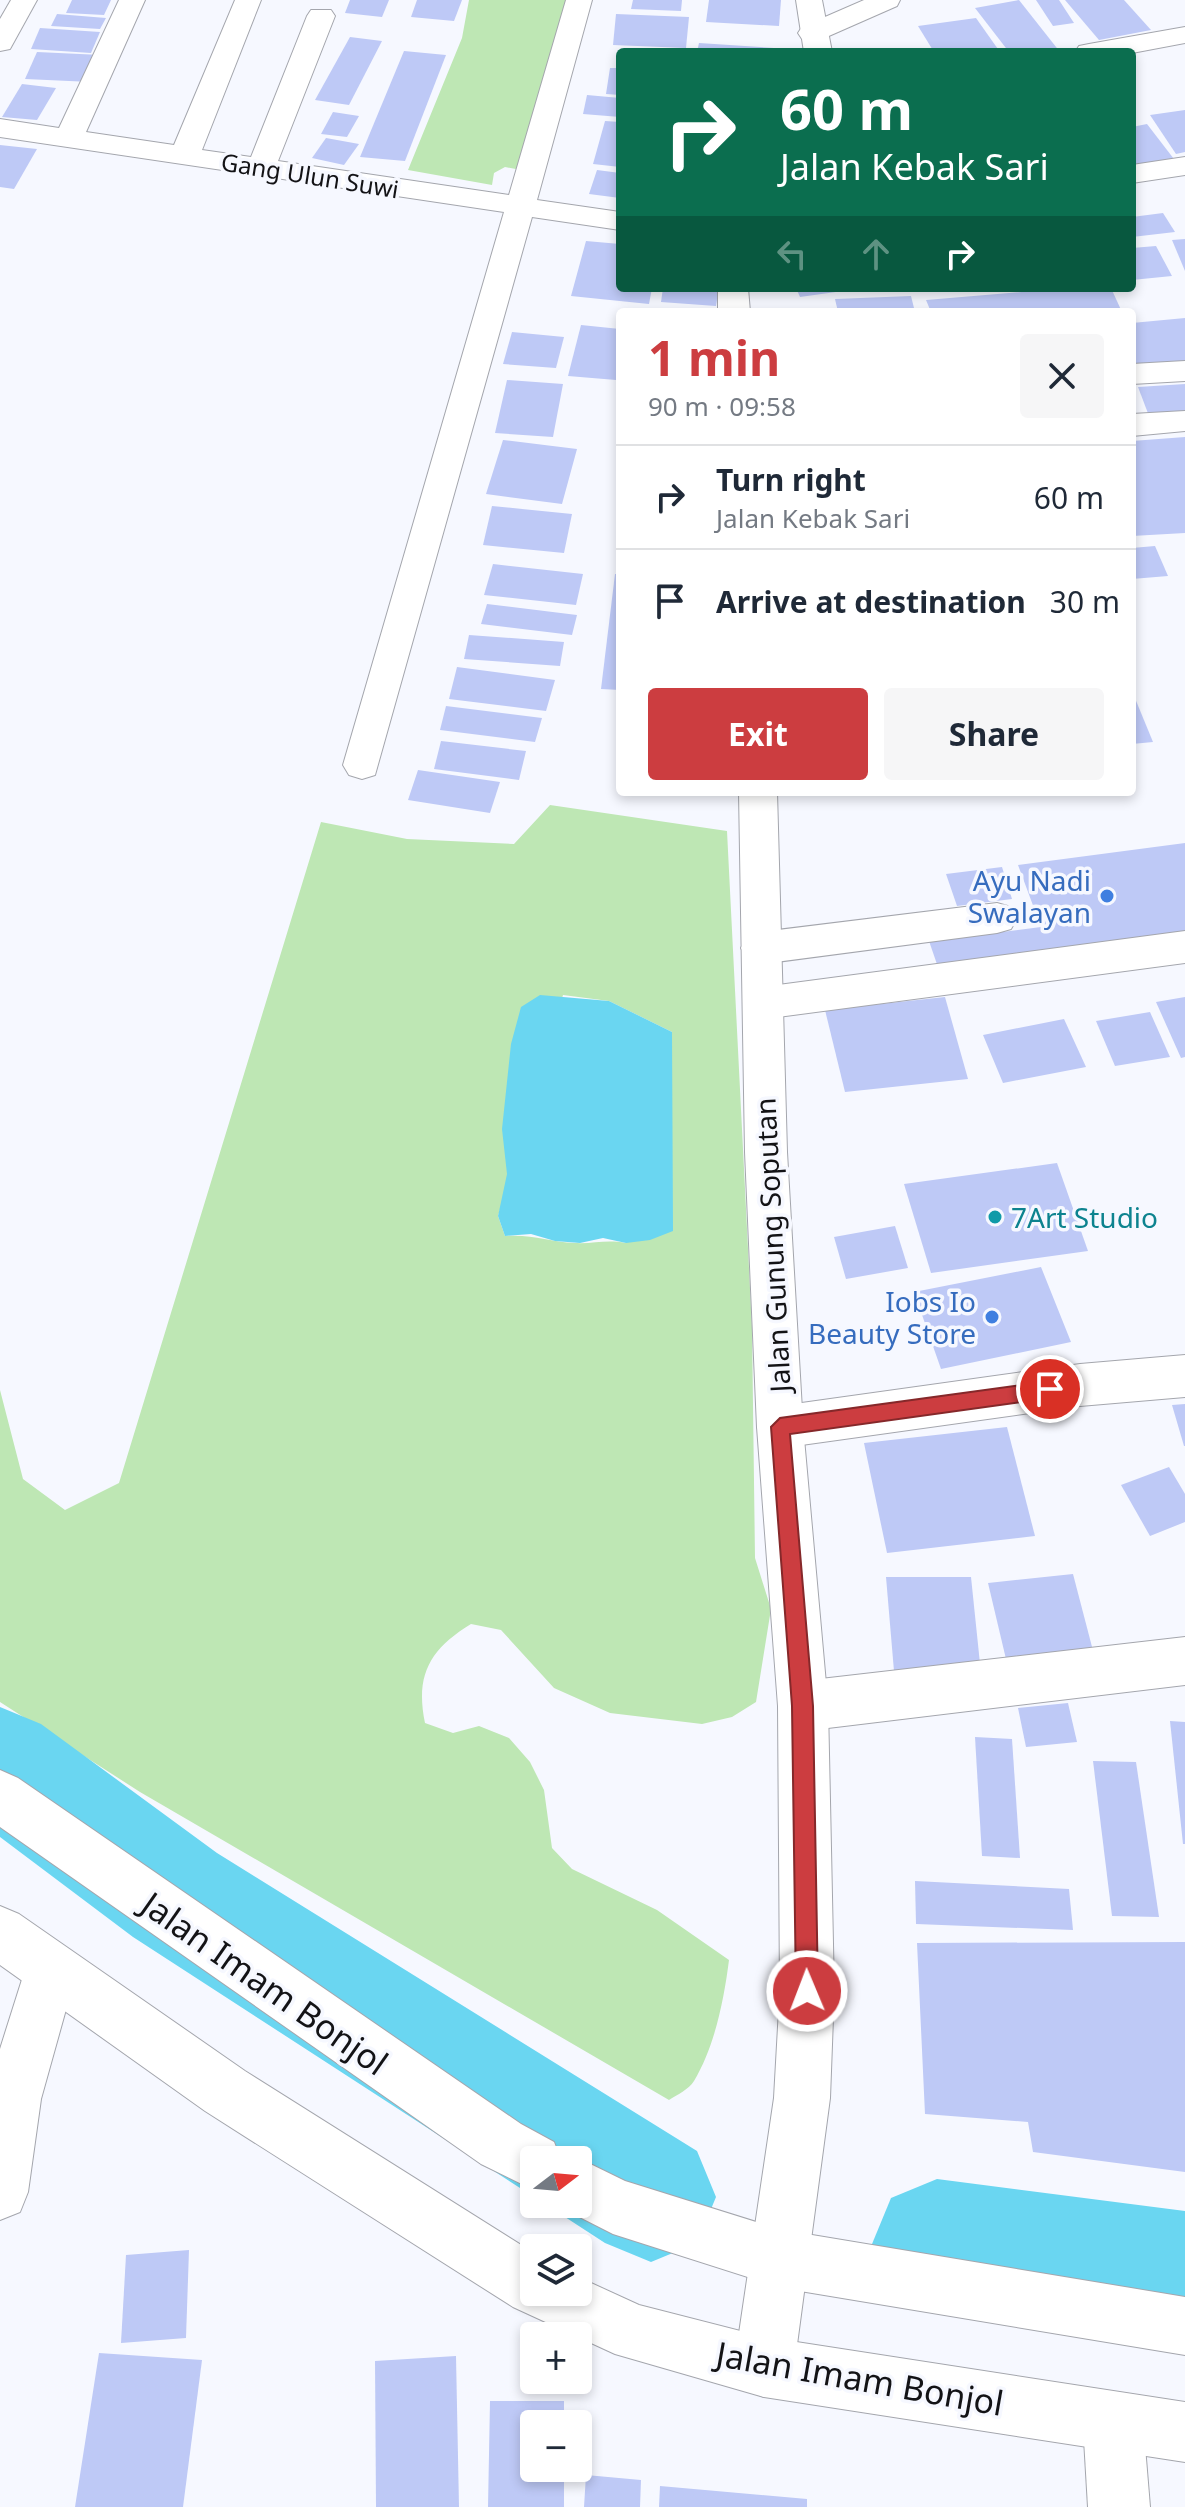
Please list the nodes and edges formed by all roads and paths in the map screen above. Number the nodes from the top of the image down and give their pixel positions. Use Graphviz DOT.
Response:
graph roads {
  1 [pos="24,0"];
  2 [pos="132,0"];
  3 [pos="248,0"];
  4 [pos="579,0"];
  5 [pos="809,0"];
  6 [pos="887,0"];
  7 [pos="321,16"];
  8 [pos="1185,35"];
  9 [pos="815,42"];
  10 [pos="0,43"];
  11 [pos="1112,48"];
  12 [pos="0,128"];
  13 [pos="68,140"];
  14 [pos="185,155"];
  15 [pos="1185,166"];
  16 [pos="261,168"];
  17 [pos="1136,173"];
  18 [pos="522,206"];
  19 [pos="616,220"];
  20 [pos="1185,371"];
  21 [pos="1136,374"];
  22 [pos="1185,421"];
  23 [pos="1136,425"];
  24 [pos="362,765"];
  25 [pos="758,796"];
  26 [pos="997,918"];
  27 [pos="1185,947"];
  28 [pos="761,948"];
  29 [pos="763,1003"];
  30 [pos="1185,1376"];
  31 [pos="780,1427"];
  32 [pos="1185,1661"];
  33 [pos="803,1706"];
  34 [pos="0,1796"];
  35 [pos="0,1933"];
  36 [pos="50,1970"];
  37 [pos="520,2154"];
  38 [pos="0,2192"];
  39 [pos="592,2194"];
  40 [pos="782,2259"];
  41 [pos="520,2277"];
  42 [pos="575,2306"];
  43 [pos="1185,2326"];
  44 [pos="764,2367"];
  45 [pos="1113,2422"];
  46 [pos="1185,2432"];
  47 [pos="1119,2507"];
  1 -- 10 [label="main road"];
  2 -- 13 [label="main road"];
  3 -- 14 [label="main road"];
  4 -- 18 [label="main road"];
  5 -- 9 [label="main road"];
  6 -- 9 [label="main road"];
  7 -- 16 [label="main road"];
  8 -- 11 [label="main road"];
  12 -- 13 [label="main road, Gang Ulun Suwi"];
  13 -- 14 [label="main road, Gang Ulun Suwi"];
  14 -- 16 [label="main road, Gang Ulun Suwi"];
  15 -- 17 [label="main road"];
  16 -- 18 [label="main road, Gang Ulun Suwi"];
  18 -- 19 [label="main road, Gang Ulun Suwi"];
  18 -- 24 [label="main road"];
  20 -- 21 [label="main road"];
  22 -- 23 [label="main road"];
  25 -- 28 [label="main road, Jalan Gunung Soputan"];
  26 -- 28 [label="main road"];
  27 -- 29 [label="main road"];
  28 -- 29 [label="main road, Jalan Gunung Soputan"];
  29 -- 31 [label="main road, Jalan Gunung Soputan"];
  30 -- 31 [label="main road"];
  31 -- 33 [label="main road, Jalan Gunung Soputan"];
  32 -- 33 [label="main road"];
  33 -- 40 [label="main road, Jalan Gunung Soputan"];
  34 -- 37 [label="main road, Jalan Imam Bonjol"];
  35 -- 36 [label="main road"];
  36 -- 38 [label="main road"];
  36 -- 41 [label="main road"];
  39 -- 40 [label="main road"];
  40 -- 43 [label="main road"];
  40 -- 44 [label="main road, Jalan Gunung Soputan"];
  42 -- 44 [label="main road, Jalan Imam Bonjol"];
  44 -- 45 [label="main road, Jalan Imam Bonjol"];
  45 -- 46 [label="main road, Jalan Imam Bonjol"];
  45 -- 47 [label="main road"];
}
